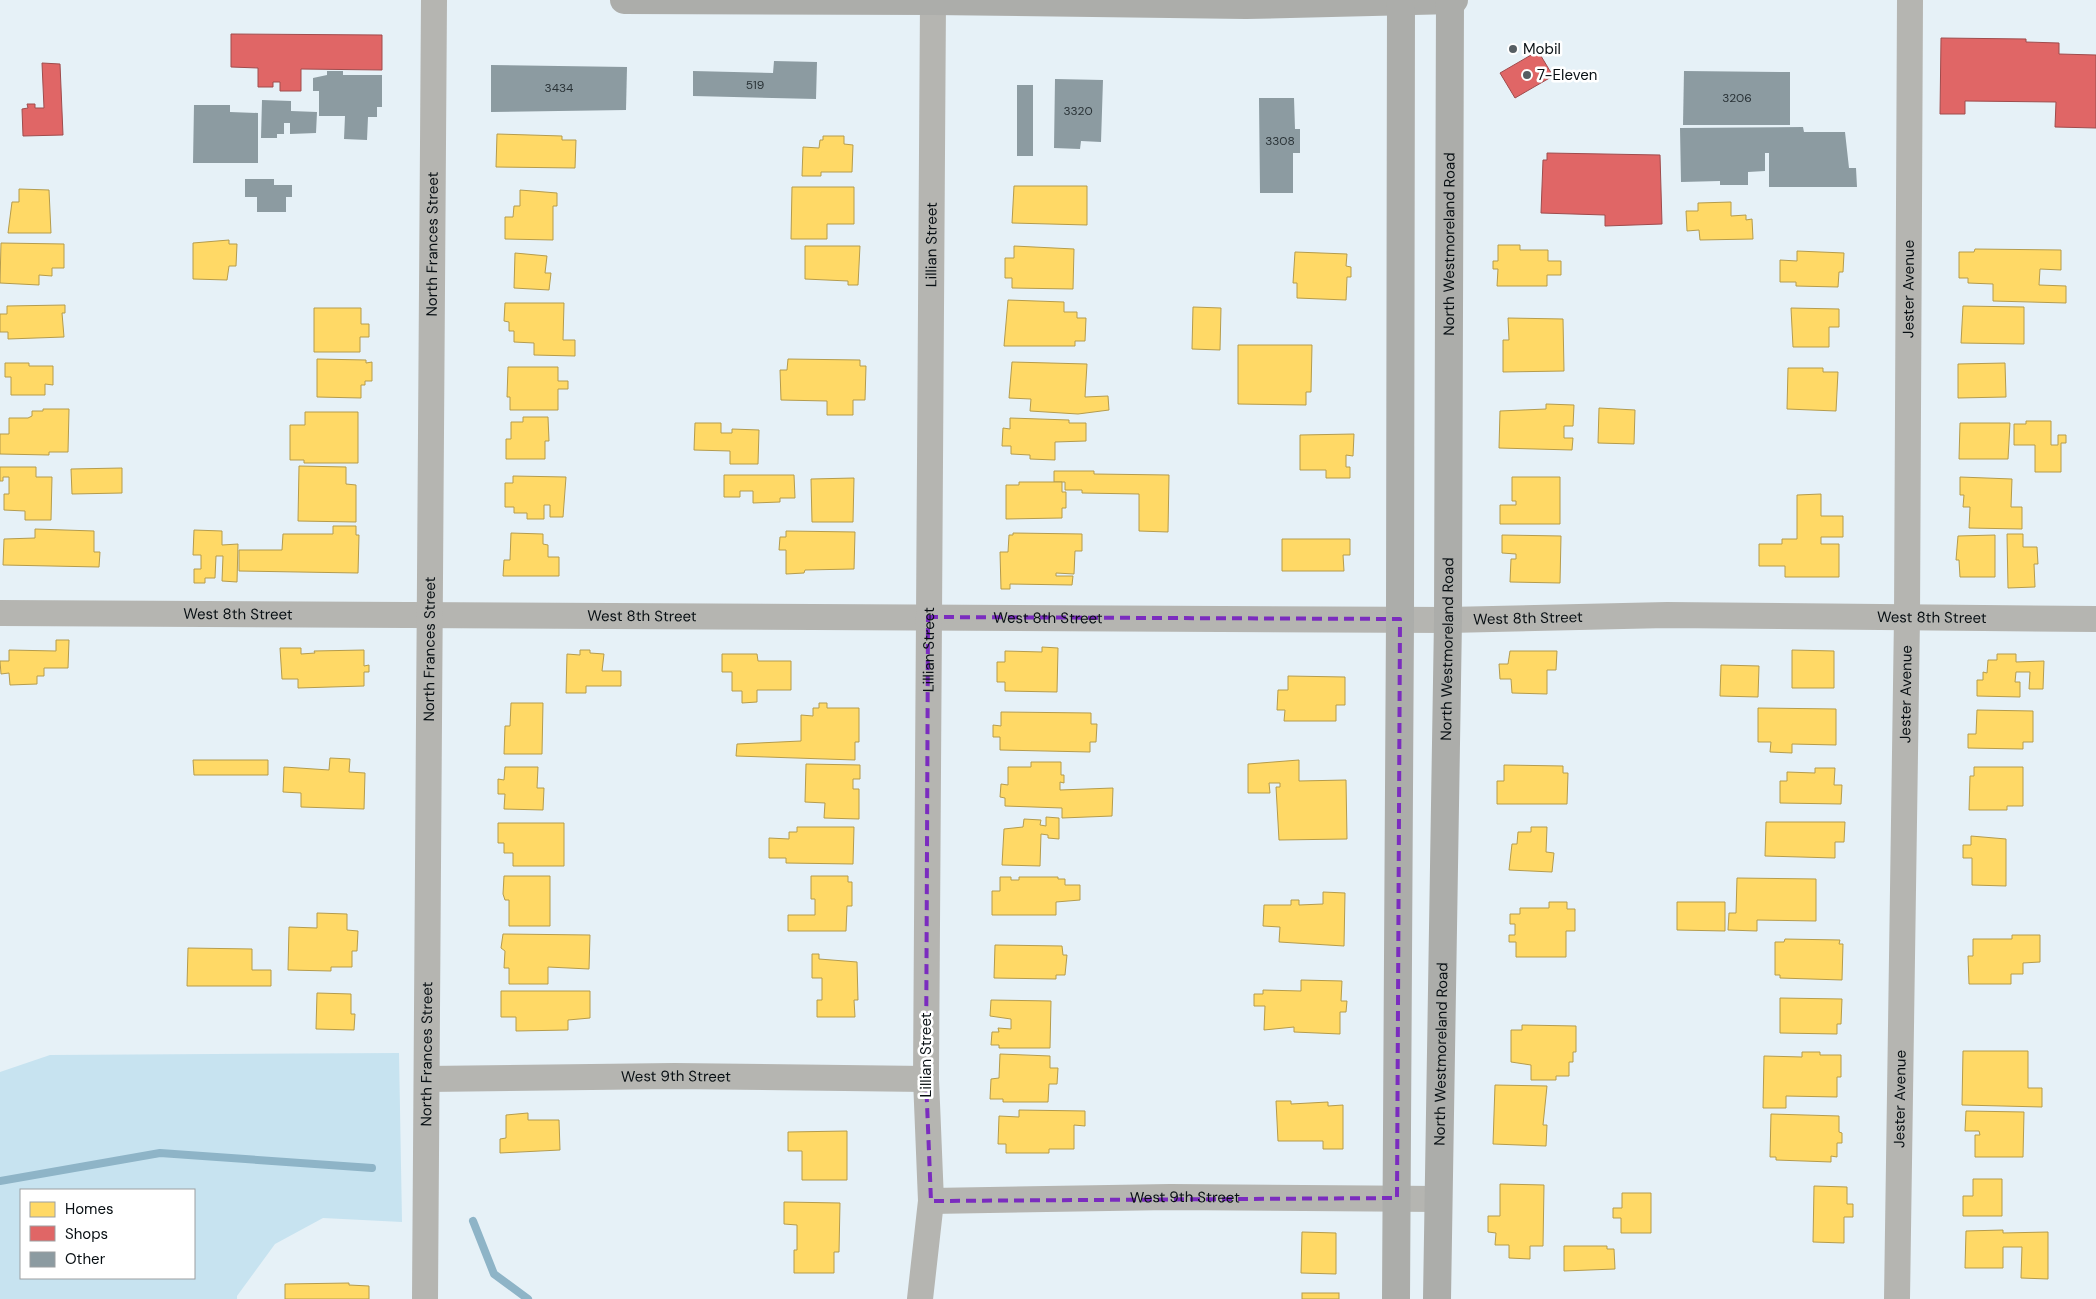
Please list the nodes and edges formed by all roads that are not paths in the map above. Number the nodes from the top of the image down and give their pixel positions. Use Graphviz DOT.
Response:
graph roads {
  1 [pos="434,0"];
  2 [pos="624,0"];
  3 [pos="933,0"];
  4 [pos="1451,0"];
  5 [pos="1910,0"];
  6 [pos="1401,1"];
  7 [pos="0,613"];
  8 [pos="430,615"];
  9 [pos="928,617"];
  10 [pos="1908,617"];
  11 [pos="1400,619"];
  12 [pos="2096,619"];
  13 [pos="1448,620"];
  14 [pos="926,1078"];
  15 [pos="427,1079"];
  16 [pos="1397,1198"];
  17 [pos="1439,1199"];
  18 [pos="931,1200"];
  19 [pos="425,1299"];
  20 [pos="920,1299"];
  21 [pos="1396,1299"];
  22 [pos="1437,1299"];
  23 [pos="1897,1299"];
  1 -- 8 [label="street, North Frances Street"];
  2 -- 3 [label="main road"];
  3 -- 6 [label="main road"];
  3 -- 9 [label="street, Lillian Street"];
  4 -- 6 [label="main road"];
  4 -- 13 [label="main road, North Westmoreland Road"];
  5 -- 10 [label="street, Jester Avenue"];
  6 -- 11 [label="main road"];
  7 -- 8 [label="street, West 8th Street"];
  8 -- 9 [label="street, West 8th Street"];
  8 -- 15 [label="street, North Frances Street"];
  9 -- 11 [label="street, West 8th Street"];
  9 -- 14 [label="street, Lillian Street"];
  10 -- 12 [label="street, West 8th Street"];
  10 -- 13 [label="street, West 8th Street"];
  10 -- 23 [label="street, Jester Avenue"];
  11 -- 13 [label="street, West 8th Street"];
  11 -- 16 [label="main road"];
  13 -- 17 [label="main road, North Westmoreland Road"];
  14 -- 15 [label="street, West 9th Street"];
  14 -- 18 [label="street, Lillian Street"];
  15 -- 19 [label="street, North Frances Street"];
  16 -- 17 [label="street, West 9th Street"];
  16 -- 18 [label="street, West 9th Street"];
  16 -- 21 [label="main road"];
  17 -- 22 [label="main road, North Westmoreland Road"];
  18 -- 20 [label="street, Lillian Street"];
}
